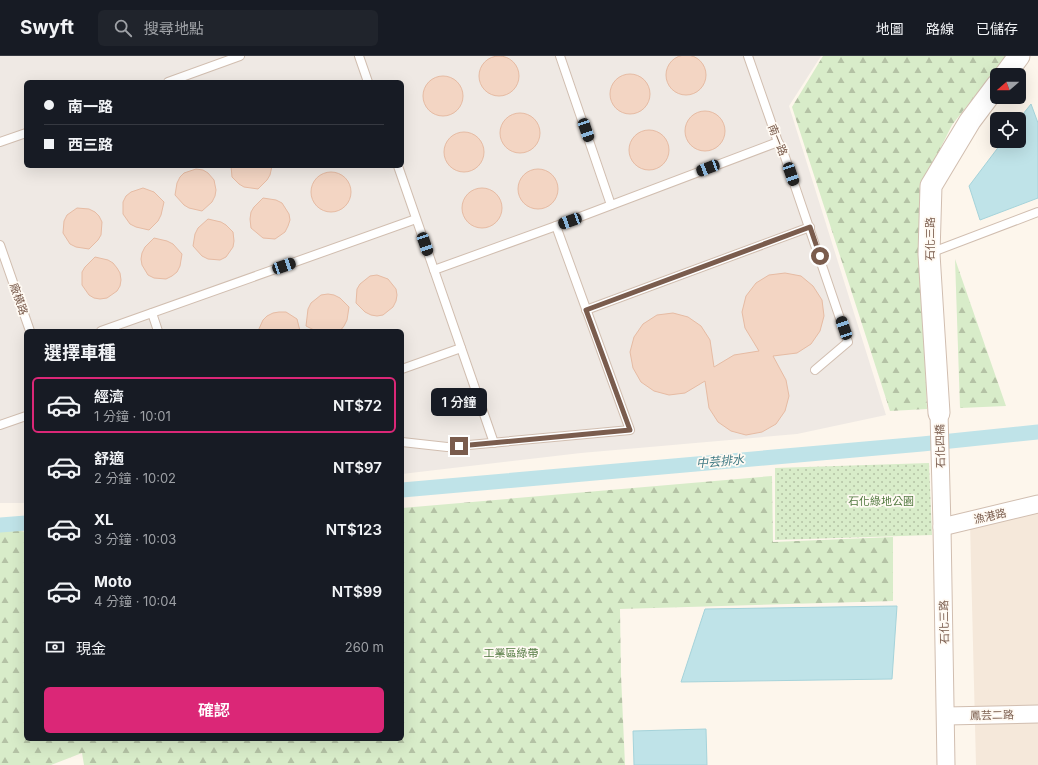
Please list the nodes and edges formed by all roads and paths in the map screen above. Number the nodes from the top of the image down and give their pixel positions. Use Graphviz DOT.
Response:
graph roads {
  1 [pos="240,56"];
  2 [pos="359,56"];
  3 [pos="560,56"];
  4 [pos="748,56"];
  5 [pos="1019,56"];
  6 [pos="1010,68"];
  7 [pos="174,80"];
  8 [pos="367,80"];
  9 [pos="990,94"];
  10 [pos="24,134"];
  11 [pos="0,142"];
  12 [pos="778,142"];
  13 [pos="399,168"];
  14 [pos="611,205"];
  15 [pos="1038,212"];
  16 [pos="416,219"];
  17 [pos="556,226"];
  18 [pos="810,227"];
  19 [pos="0,245"];
  20 [pos="930,254"];
  21 [pos="434,270"];
  22 [pos="586,310"];
  23 [pos="152,313"];
  24 [pos="29,329"];
  25 [pos="107,329"];
  26 [pos="157,329"];
  27 [pos="461,348"];
  28 [pos="404,368"];
  29 [pos="815,370"];
  30 [pos="939,413"];
  31 [pos="24,417"];
  32 [pos="0,425"];
  33 [pos="404,442"];
  34 [pos="494,443"];
  35 [pos="940,480"];
  36 [pos="1038,504"];
  37 [pos="942,527"];
  38 [pos="1038,714"];
  39 [pos="946,716"];
  40 [pos="946,765"];
  1 -- 7 [label="lane"];
  2 -- 8 [label="lane"];
  3 -- 14 [label="lane"];
  4 -- 12 [label="lane, 南一路"];
  5 -- 6 [label="street"];
  9 -- 20 [label="street, 石化三路"];
  10 -- 11 [label="lane"];
  12 -- 14 [label="lane"];
  12 -- 18 [label="lane, 南一路"];
  13 -- 16 [label="lane"];
  14 -- 17 [label="lane"];
  15 -- 20 [label="lane"];
  16 -- 21 [label="lane"];
  16 -- 23 [label="lane"];
  17 -- 21 [label="lane"];
  17 -- 22 [label="lane"];
  18 -- 22 [label="lane"];
  18 -- 29 [label="lane, 南一路"];
  19 -- 24 [label="lane, 廠橫路"];
  20 -- 30 [label="street, 石化三路"];
  21 -- 27 [label="lane"];
  22 -- 34 [label="lane"];
  23 -- 25 [label="lane"];
  23 -- 26 [label="lane"];
  27 -- 28 [label="lane"];
  27 -- 34 [label="lane"];
  30 -- 35 [label="street, 石化四橋"];
  31 -- 32 [label="lane"];
  33 -- 34 [label="lane"];
  35 -- 37 [label="street, 石化三路"];
  36 -- 37 [label="street, 漁港路"];
  37 -- 39 [label="street, 石化三路"];
  38 -- 39 [label="street, 鳳芸二路"];
  39 -- 40 [label="street, 石化三路"];
}
